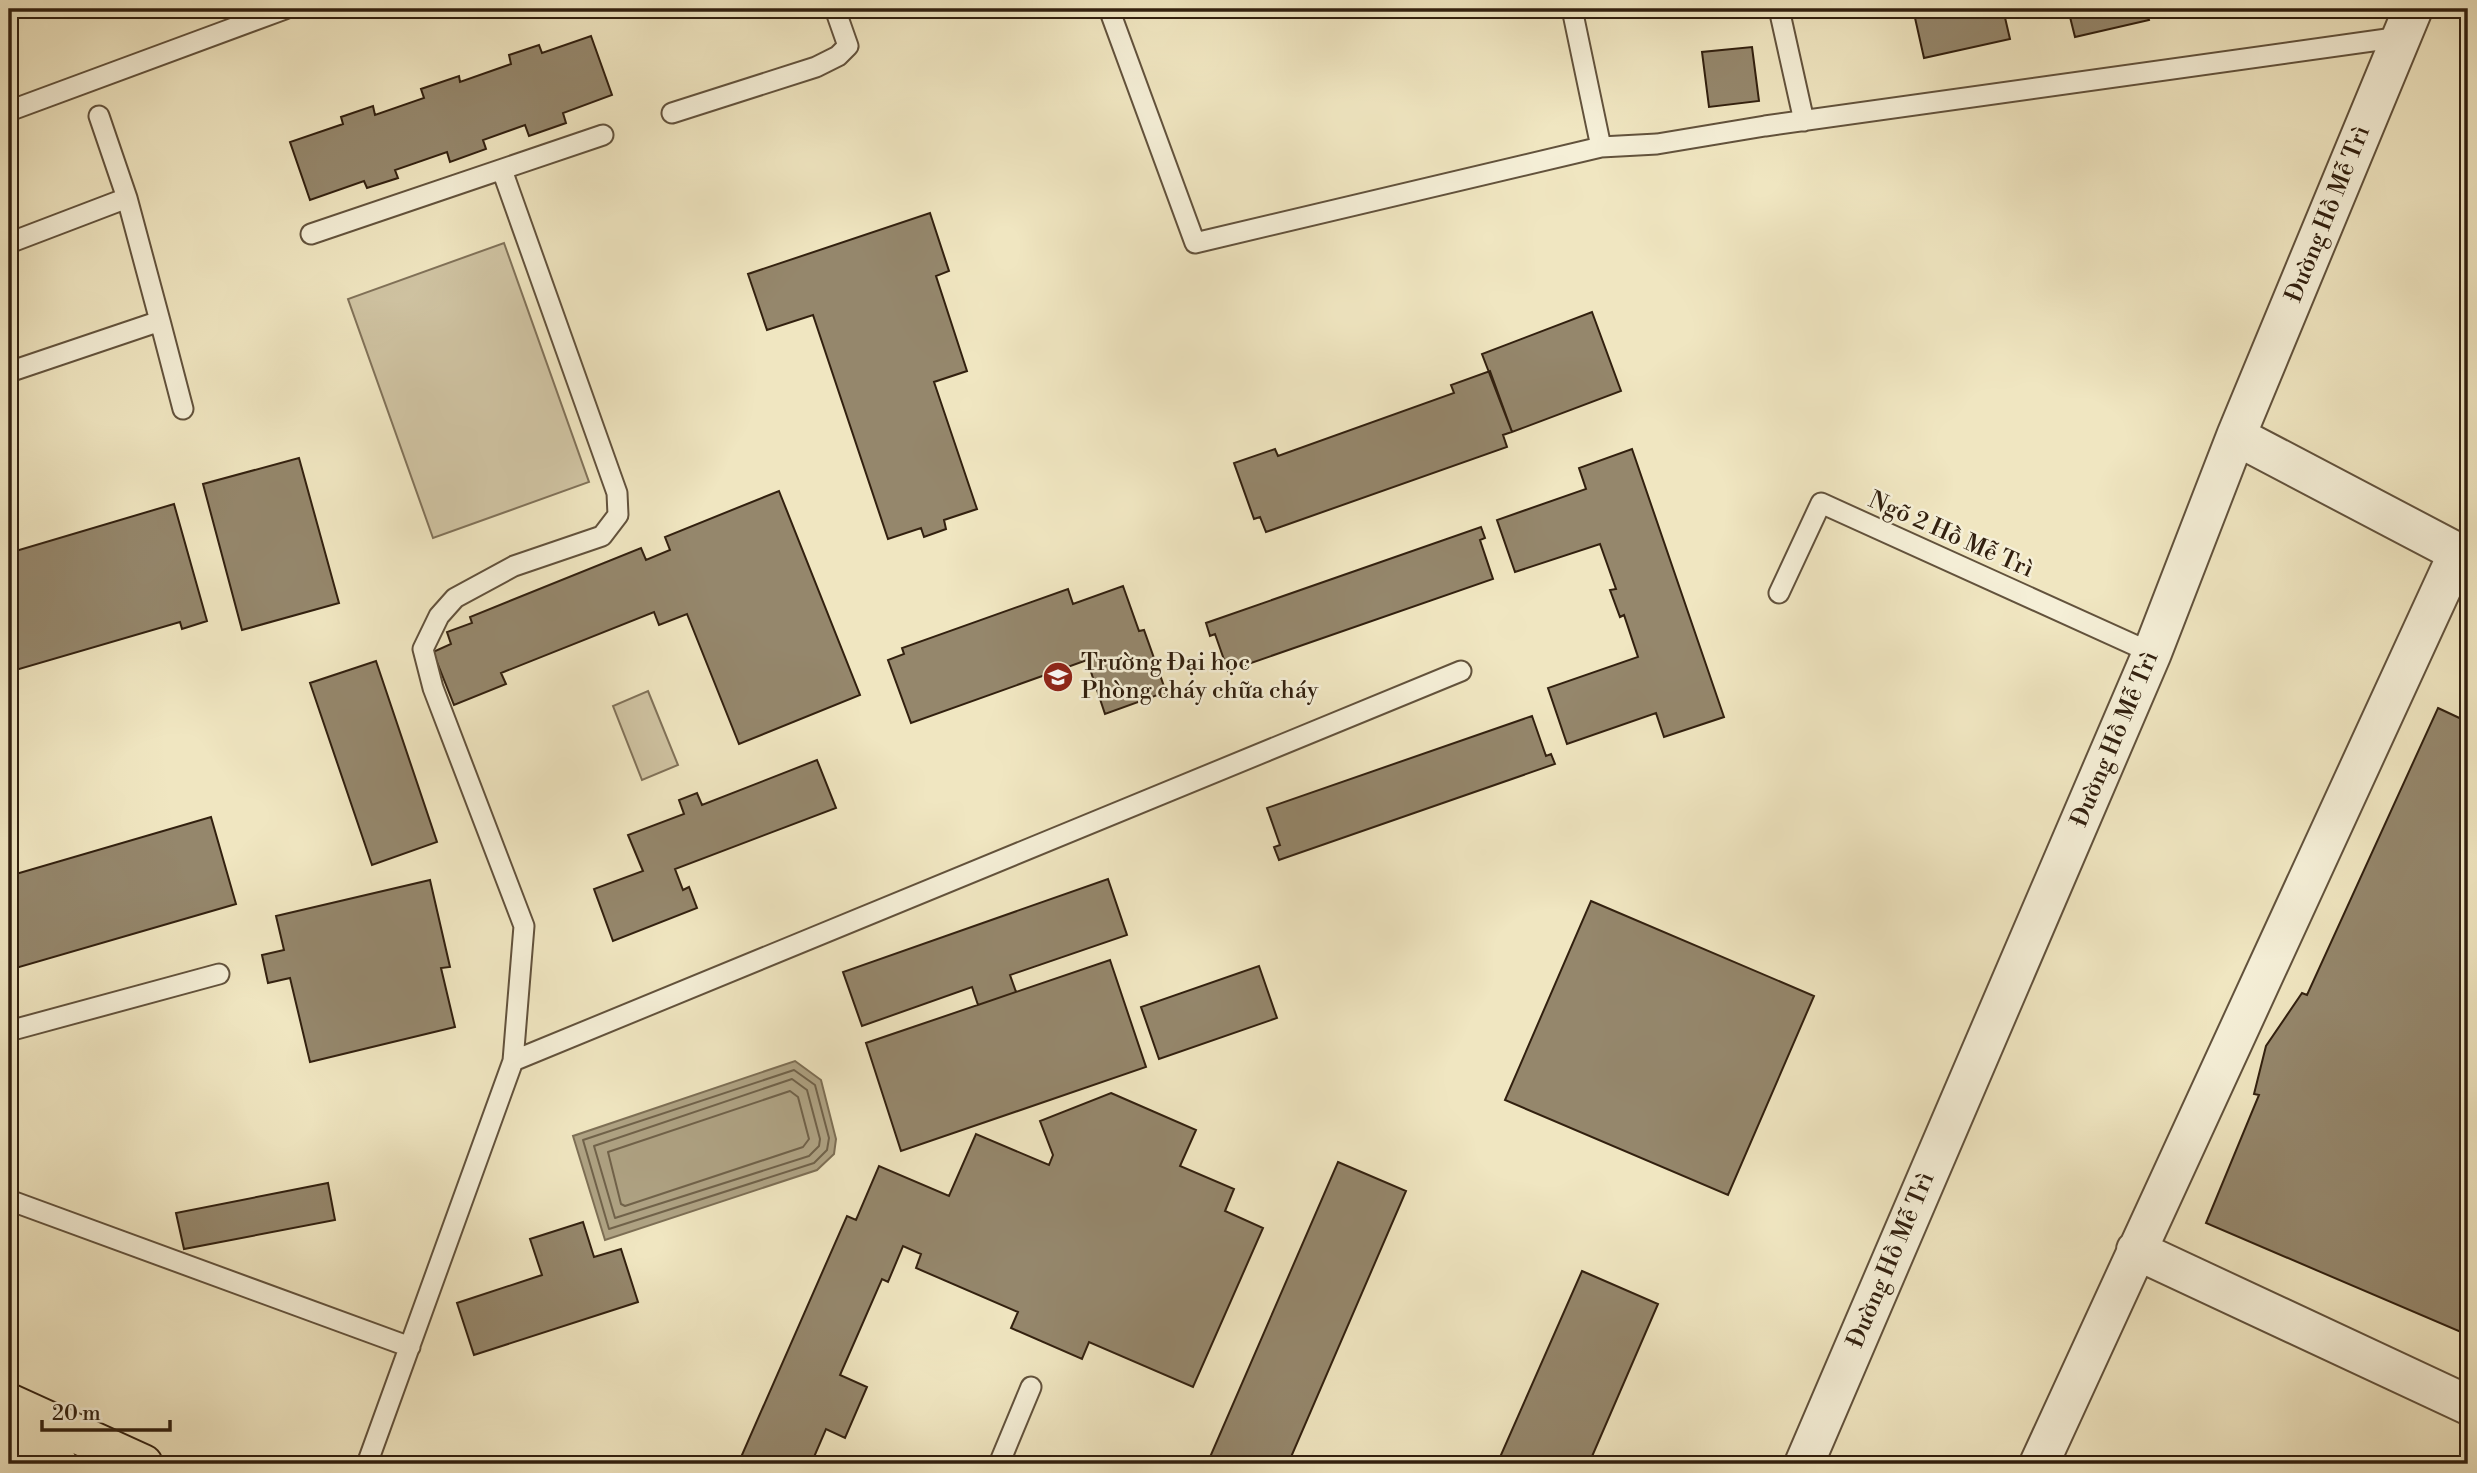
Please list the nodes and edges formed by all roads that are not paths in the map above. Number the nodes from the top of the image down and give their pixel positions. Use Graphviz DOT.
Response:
graph roads {
  1 [pos="285,9"];
  2 [pos="835,9"];
  3 [pos="1110,9"];
  4 [pos="1572,9"];
  5 [pos="1779,9"];
  6 [pos="2407,23"];
  7 [pos="9,111"];
  8 [pos="672,113"];
  9 [pos="99,116"];
  10 [pos="1804,121"];
  11 [pos="603,135"];
  12 [pos="1601,147"];
  13 [pos="502,170"];
  14 [pos="127,198"];
  15 [pos="311,234"];
  16 [pos="9,243"];
  17 [pos="160,321"];
  18 [pos="9,372"];
  19 [pos="183,409"];
  20 [pos="2236,436"];
  21 [pos="2463,555"];
  22 [pos="1779,593"];
  23 [pos="2152,653"];
  24 [pos="1461,671"];
  25 [pos="219,974"];
  26 [pos="9,1031"];
  27 [pos="513,1061"];
  28 [pos="9,1200"];
  29 [pos="2136,1250"];
  30 [pos="410,1346"];
  31 [pos="1031,1387"];
  32 [pos="9,1404"];
  33 [pos="2468,1405"];
  34 [pos="9,1444"];
  35 [pos="58,1464"];
  36 [pos="143,1464"];
  37 [pos="367,1464"];
  38 [pos="999,1464"];
  39 [pos="1804,1464"];
  40 [pos="2039,1464"];
  1 -- 7 [label="lane"];
  2 -- 8 [label="lane"];
  3 -- 12 [label="lane"];
  4 -- 12 [label="lane"];
  5 -- 10 [label="lane"];
  6 -- 10 [label="lane"];
  6 -- 20 [label="street, Đường Hồ Mễ Trì"];
  9 -- 14 [label="lane"];
  10 -- 12 [label="lane"];
  11 -- 13 [label="lane"];
  13 -- 15 [label="lane"];
  13 -- 27 [label="lane"];
  14 -- 16 [label="lane"];
  14 -- 17 [label="lane"];
  17 -- 18 [label="lane"];
  17 -- 19 [label="lane"];
  20 -- 21 [label="street"];
  20 -- 23 [label="street, Đường Hồ Mễ Trì"];
  21 -- 29 [label="street"];
  22 -- 23 [label="lane, Ngõ 2 Hồ Mễ Trì"];
  23 -- 39 [label="street, Đường Hồ Mễ Trì"];
  24 -- 27 [label="lane"];
  25 -- 26 [label="lane"];
  27 -- 30 [label="lane"];
  28 -- 30 [label="lane"];
  29 -- 33 [label="street"];
  29 -- 40 [label="street"];
  30 -- 37 [label="lane"];
  31 -- 38 [label="lane"];
  32 -- 36 [label="main road"];
  34 -- 35 [label="main road"];
}
